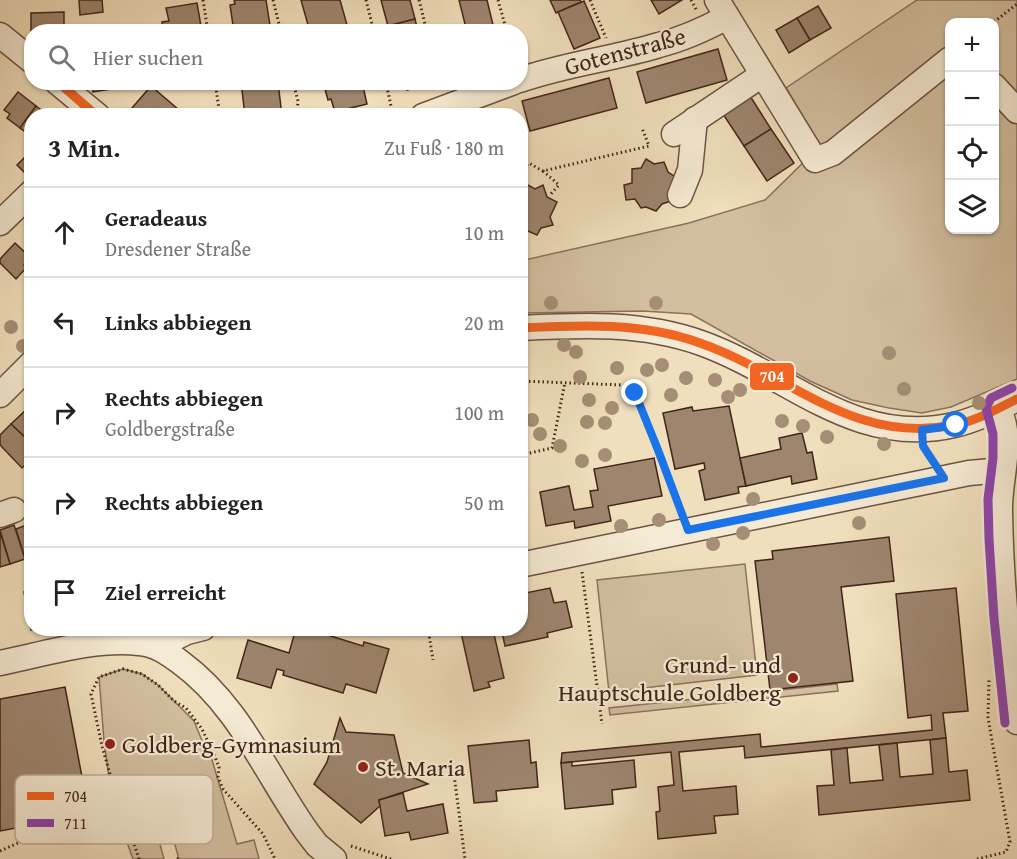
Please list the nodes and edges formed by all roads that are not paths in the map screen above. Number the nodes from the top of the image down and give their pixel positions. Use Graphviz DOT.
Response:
graph roads {
  1 [pos="722,9"];
  2 [pos="4,48"];
  3 [pos="24,58"];
  4 [pos="945,63"];
  5 [pos="762,75"];
  6 [pos="528,78"];
  7 [pos="67,90"];
  8 [pos="493,90"];
  9 [pos="999,91"];
  10 [pos="88,108"];
  11 [pos="444,108"];
  12 [pos="1017,111"];
  13 [pos="695,119"];
  14 [pos="674,134"];
  15 [pos="680,195"];
  16 [pos="24,200"];
  17 [pos="0,223"];
  18 [pos="528,328"];
  19 [pos="24,371"];
  20 [pos="0,395"];
  21 [pos="1008,404"];
  22 [pos="1003,470"];
  23 [pos="528,563"];
  24 [pos="1010,591"];
  25 [pos="166,636"];
  26 [pos="147,639"];
  27 [pos="0,663"];
  28 [pos="1017,722"];
  29 [pos="334,859"];
  1 -- 5 [label="street"];
  1 -- 6 [label="street, Gotenstraße"];
  2 -- 3 [label="street"];
  4 -- 5 [label="street"];
  5 -- 13 [label="street"];
  7 -- 10 [label="street"];
  8 -- 11 [label="street"];
  9 -- 12 [label="street"];
  13 -- 14 [label="street"];
  13 -- 15 [label="street"];
  16 -- 17 [label="street"];
  18 -- 21 [label="street"];
  19 -- 20 [label="street"];
  21 -- 22 [label="street"];
  22 -- 23 [label="street"];
  22 -- 24 [label="street"];
  24 -- 28 [label="street"];
  25 -- 26 [label="street"];
  26 -- 27 [label="street"];
  26 -- 29 [label="street"];
}
